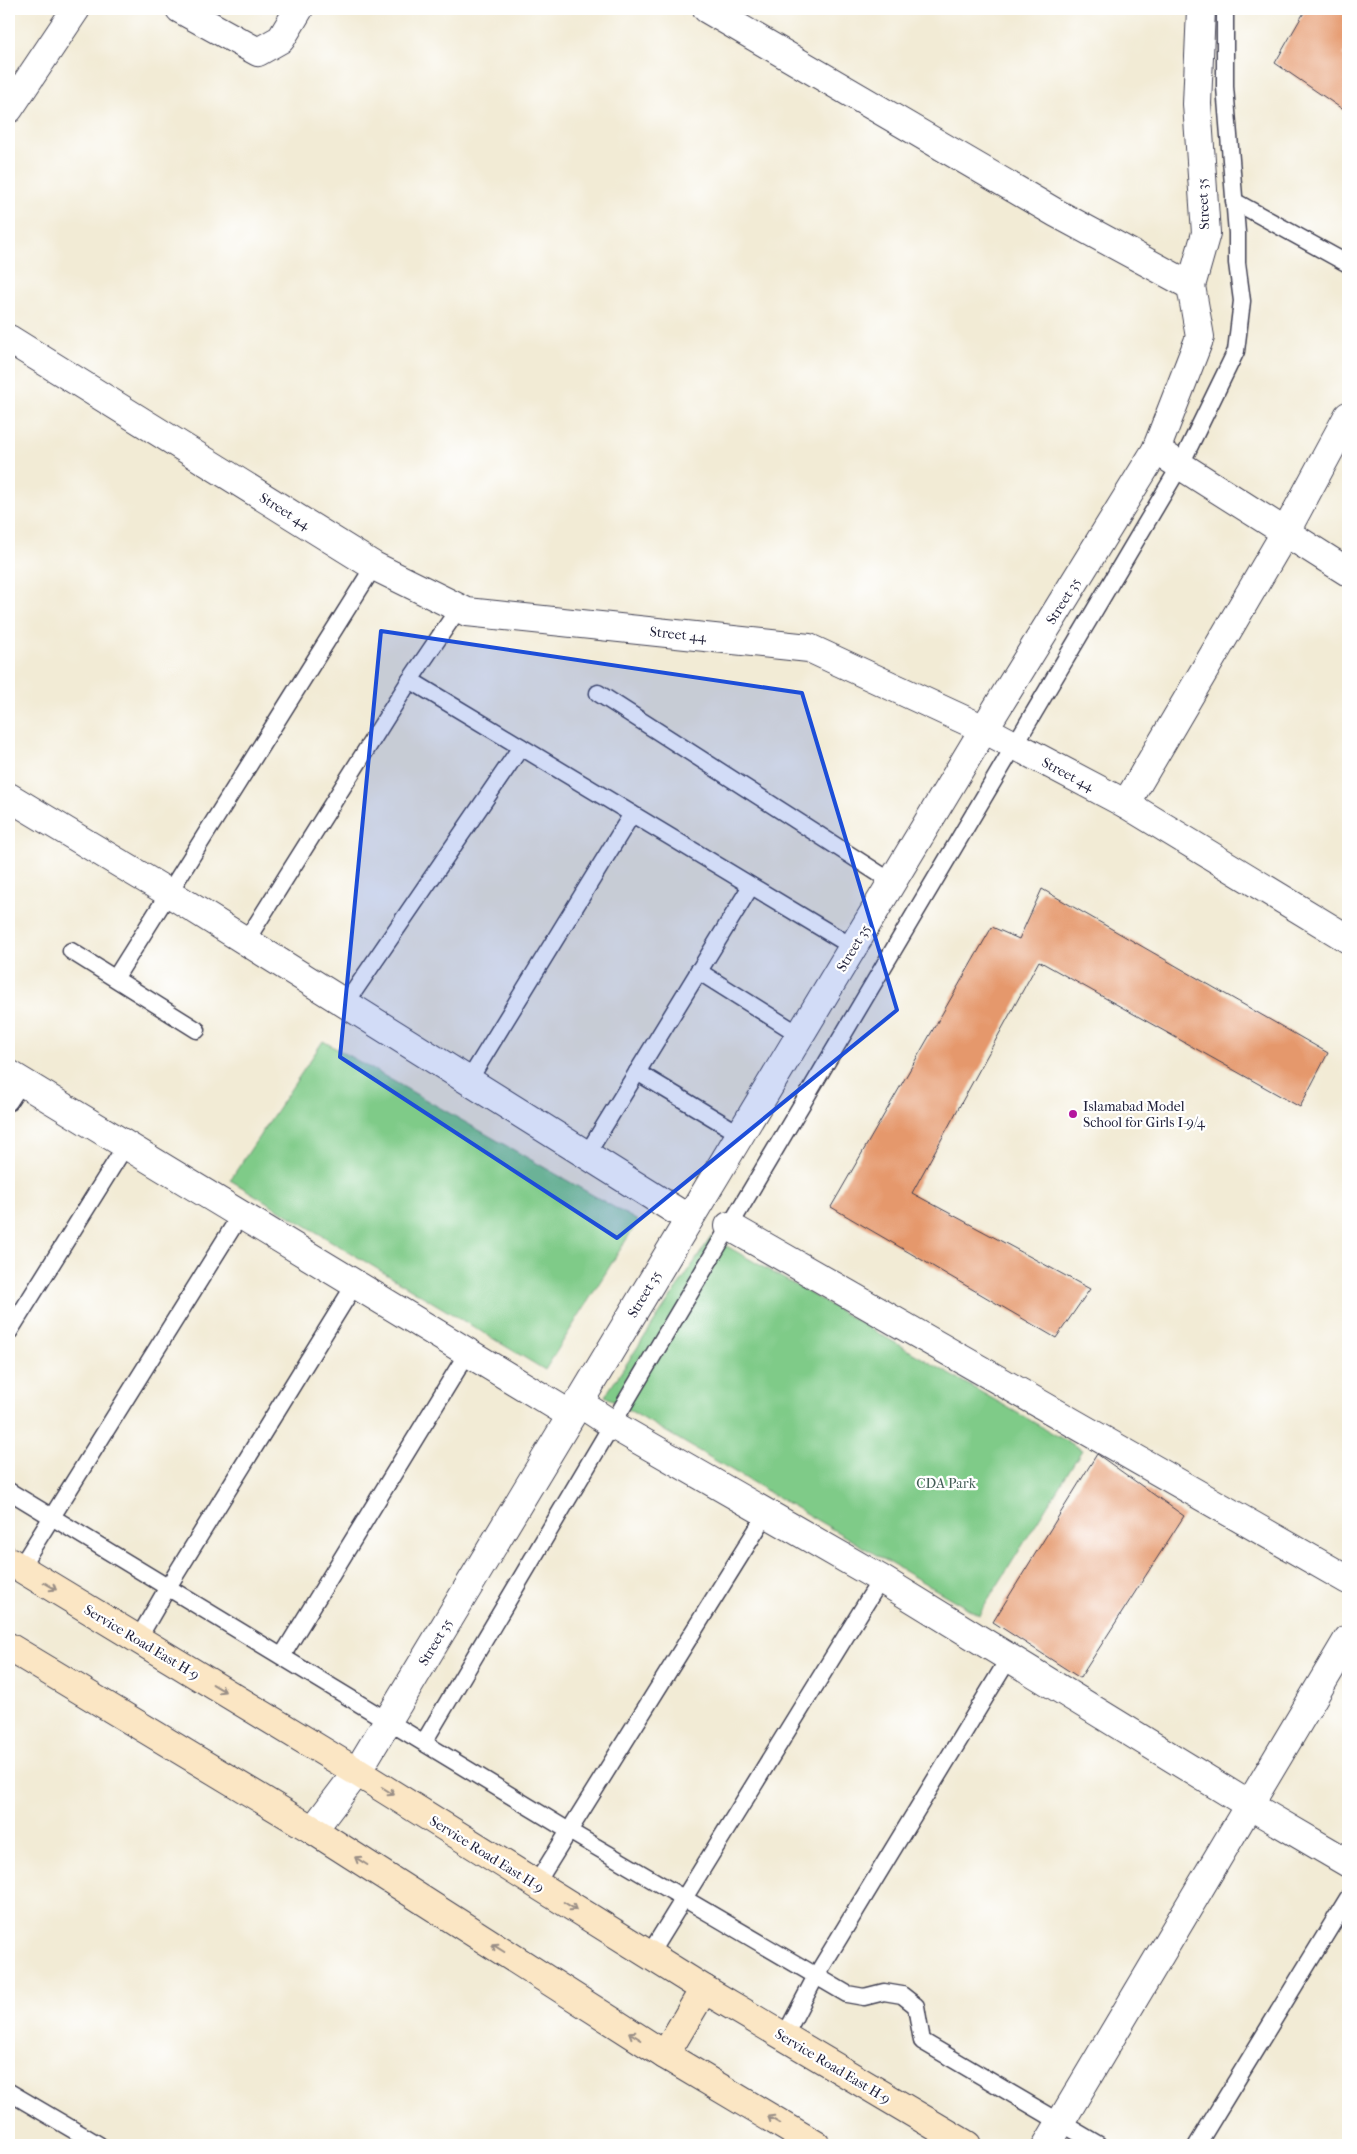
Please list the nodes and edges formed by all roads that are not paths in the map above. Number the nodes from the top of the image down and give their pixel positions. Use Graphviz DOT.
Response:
graph roads {
  1 [pos="76,9"];
  2 [pos="180,9"];
  3 [pos="299,9"];
  4 [pos="708,9"];
  5 [pos="1201,9"];
  6 [pos="1225,9"];
  7 [pos="9,109"];
  8 [pos="1234,201"];
  9 [pos="1348,264"];
  10 [pos="1191,286"];
  11 [pos="9,339"];
  12 [pos="1348,416"];
  13 [pos="1156,450"];
  14 [pos="1180,466"];
  15 [pos="1285,533"];
  16 [pos="374,566"];
  17 [pos="1348,572"];
  18 [pos="459,608"];
  19 [pos="410,680"];
  20 [pos="598,693"];
  21 [pos="984,729"];
  22 [pos="1015,745"];
  23 [pos="521,747"];
  24 [pos="9,797"];
  25 [pos="1126,804"];
  26 [pos="632,814"];
  27 [pos="892,882"];
  28 [pos="751,886"];
  29 [pos="169,893"];
  30 [pos="1346,934"];
  31 [pos="246,941"];
  32 [pos="853,947"];
  33 [pos="71,951"];
  34 [pos="698,971"];
  35 [pos="116,978"];
  36 [pos="346,1003"];
  37 [pos="197,1030"];
  38 [pos="800,1035"];
  39 [pos="637,1072"];
  40 [pos="469,1080"];
  41 [pos="13,1086"];
  42 [pos="740,1134"];
  43 [pos="126,1145"];
  44 [pos="586,1154"];
  45 [pos="241,1214"];
  46 [pos="689,1219"];
  47 [pos="729,1226"];
  48 [pos="355,1284"];
  49 [pos="9,1332"];
  50 [pos="468,1352"];
  51 [pos="575,1409"];
  52 [pos="614,1425"];
  53 [pos="9,1491"];
  54 [pos="767,1513"];
  55 [pos="51,1517"];
  56 [pos="14,1564"];
  57 [pos="881,1579"];
  58 [pos="1348,1580"];
  59 [pos="168,1587"];
  60 [pos="138,1639"];
  61 [pos="1348,1639"];
  62 [pos="9,1647"];
  63 [pos="282,1656"];
  64 [pos="1009,1658"];
  65 [pos="388,1720"];
  66 [pos="424,1742"];
  67 [pos="357,1772"];
  68 [pos="1249,1805"];
  69 [pos="312,1830"];
  70 [pos="569,1831"];
  71 [pos="1348,1863"];
  72 [pos="536,1884"];
  73 [pos="682,1898"];
  74 [pos="1348,1898"];
  75 [pos="649,1955"];
  76 [pos="816,1976"];
  77 [pos="704,1989"];
  78 [pos="784,2036"];
  79 [pos="665,2054"];
  80 [pos="9,2092"];
  81 [pos="1060,2122"];
  82 [pos="99,2145"];
  83 [pos="816,2145"];
  84 [pos="967,2145"];
  85 [pos="1047,2145"];
  86 [pos="1099,2145"];
  87 [pos="1197,2145"];
  1 -- 7 [label="street"];
  2 -- 3 [label="street"];
  4 -- 10 [label="street"];
  5 -- 10 [label="street, Street 35"];
  6 -- 8 [label="lane"];
  8 -- 9 [label="lane"];
  8 -- 14 [label="lane"];
  10 -- 13 [label="street, Street 35"];
  11 -- 16 [label="street, Street 44"];
  12 -- 15 [label="street"];
  13 -- 14 [label="street"];
  13 -- 21 [label="street, Street 35"];
  14 -- 15 [label="street"];
  14 -- 22 [label="lane"];
  15 -- 17 [label="street"];
  15 -- 25 [label="street"];
  16 -- 18 [label="street, Street 44"];
  16 -- 29 [label="lane"];
  18 -- 19 [label="lane"];
  18 -- 21 [label="street, Street 44"];
  19 -- 23 [label="lane"];
  19 -- 31 [label="lane"];
  20 -- 27 [label="lane"];
  21 -- 22 [label="street, Street 44"];
  21 -- 27 [label="street, Street 35"];
  22 -- 25 [label="street, Street 44"];
  22 -- 47 [label="lane"];
  23 -- 26 [label="lane"];
  23 -- 36 [label="lane"];
  24 -- 29 [label="street"];
  25 -- 30 [label="street, Street 44"];
  26 -- 28 [label="lane"];
  26 -- 40 [label="lane"];
  27 -- 32 [label="street, Street 35"];
  28 -- 32 [label="lane"];
  28 -- 34 [label="lane"];
  29 -- 31 [label="street"];
  29 -- 35 [label="lane"];
  31 -- 36 [label="street"];
  32 -- 38 [label="street, Street 35"];
  33 -- 35 [label="lane"];
  34 -- 38 [label="lane"];
  34 -- 39 [label="lane"];
  35 -- 37 [label="lane"];
  36 -- 40 [label="street"];
  38 -- 42 [label="street, Street 35"];
  39 -- 42 [label="lane"];
  39 -- 44 [label="lane"];
  40 -- 44 [label="street"];
  41 -- 43 [label="street"];
  42 -- 46 [label="street, Street 35"];
  43 -- 45 [label="street"];
  43 -- 49 [label="lane"];
  44 -- 46 [label="street"];
  45 -- 48 [label="street"];
  45 -- 55 [label="lane"];
  46 -- 51 [label="street, Street 35"];
  47 -- 52 [label="lane"];
  47 -- 58 [label="street"];
  48 -- 50 [label="street"];
  48 -- 59 [label="lane"];
  50 -- 51 [label="street"];
  50 -- 63 [label="lane"];
  51 -- 52 [label="street"];
  51 -- 65 [label="street, Street 35"];
  52 -- 54 [label="street"];
  52 -- 66 [label="lane"];
  53 -- 55 [label="lane"];
  54 -- 57 [label="street"];
  54 -- 70 [label="lane"];
  55 -- 56 [label="lane"];
  55 -- 59 [label="lane"];
  56 -- 60 [label="main road, Service Road East H-9, one-way"];
  57 -- 64 [label="street"];
  57 -- 73 [label="lane"];
  59 -- 60 [label="lane"];
  59 -- 63 [label="lane"];
  60 -- 67 [label="main road, Service Road East H-9, one-way"];
  61 -- 68 [label="street"];
  62 -- 69 [label="main road"];
  63 -- 65 [label="lane"];
  64 -- 68 [label="street"];
  64 -- 76 [label="lane"];
  65 -- 66 [label="lane"];
  65 -- 67 [label="street, Street 35"];
  66 -- 70 [label="lane"];
  67 -- 69 [label="street, Street 35"];
  67 -- 72 [label="main road, Service Road East H-9, one-way"];
  68 -- 71 [label="street"];
  68 -- 81 [label="street"];
  79 -- 69 [label="main road, one-way"];
  70 -- 72 [label="lane"];
  70 -- 73 [label="lane"];
  72 -- 75 [label="main road, Service Road East H-9, one-way"];
  73 -- 75 [label="lane"];
  73 -- 76 [label="lane"];
  74 -- 87 [label="lane"];
  75 -- 77 [label="main road, Service Road East H-9"];
  76 -- 78 [label="lane"];
  76 -- 81 [label="lane"];
  77 -- 78 [label="main road, Service Road East H-9"];
  77 -- 79 [label="main road"];
  78 -- 84 [label="main road, Service Road East H-9"];
  83 -- 79 [label="main road, one-way"];
  80 -- 82 [label="lane"];
  81 -- 85 [label="street"];
  81 -- 86 [label="lane"];
}
